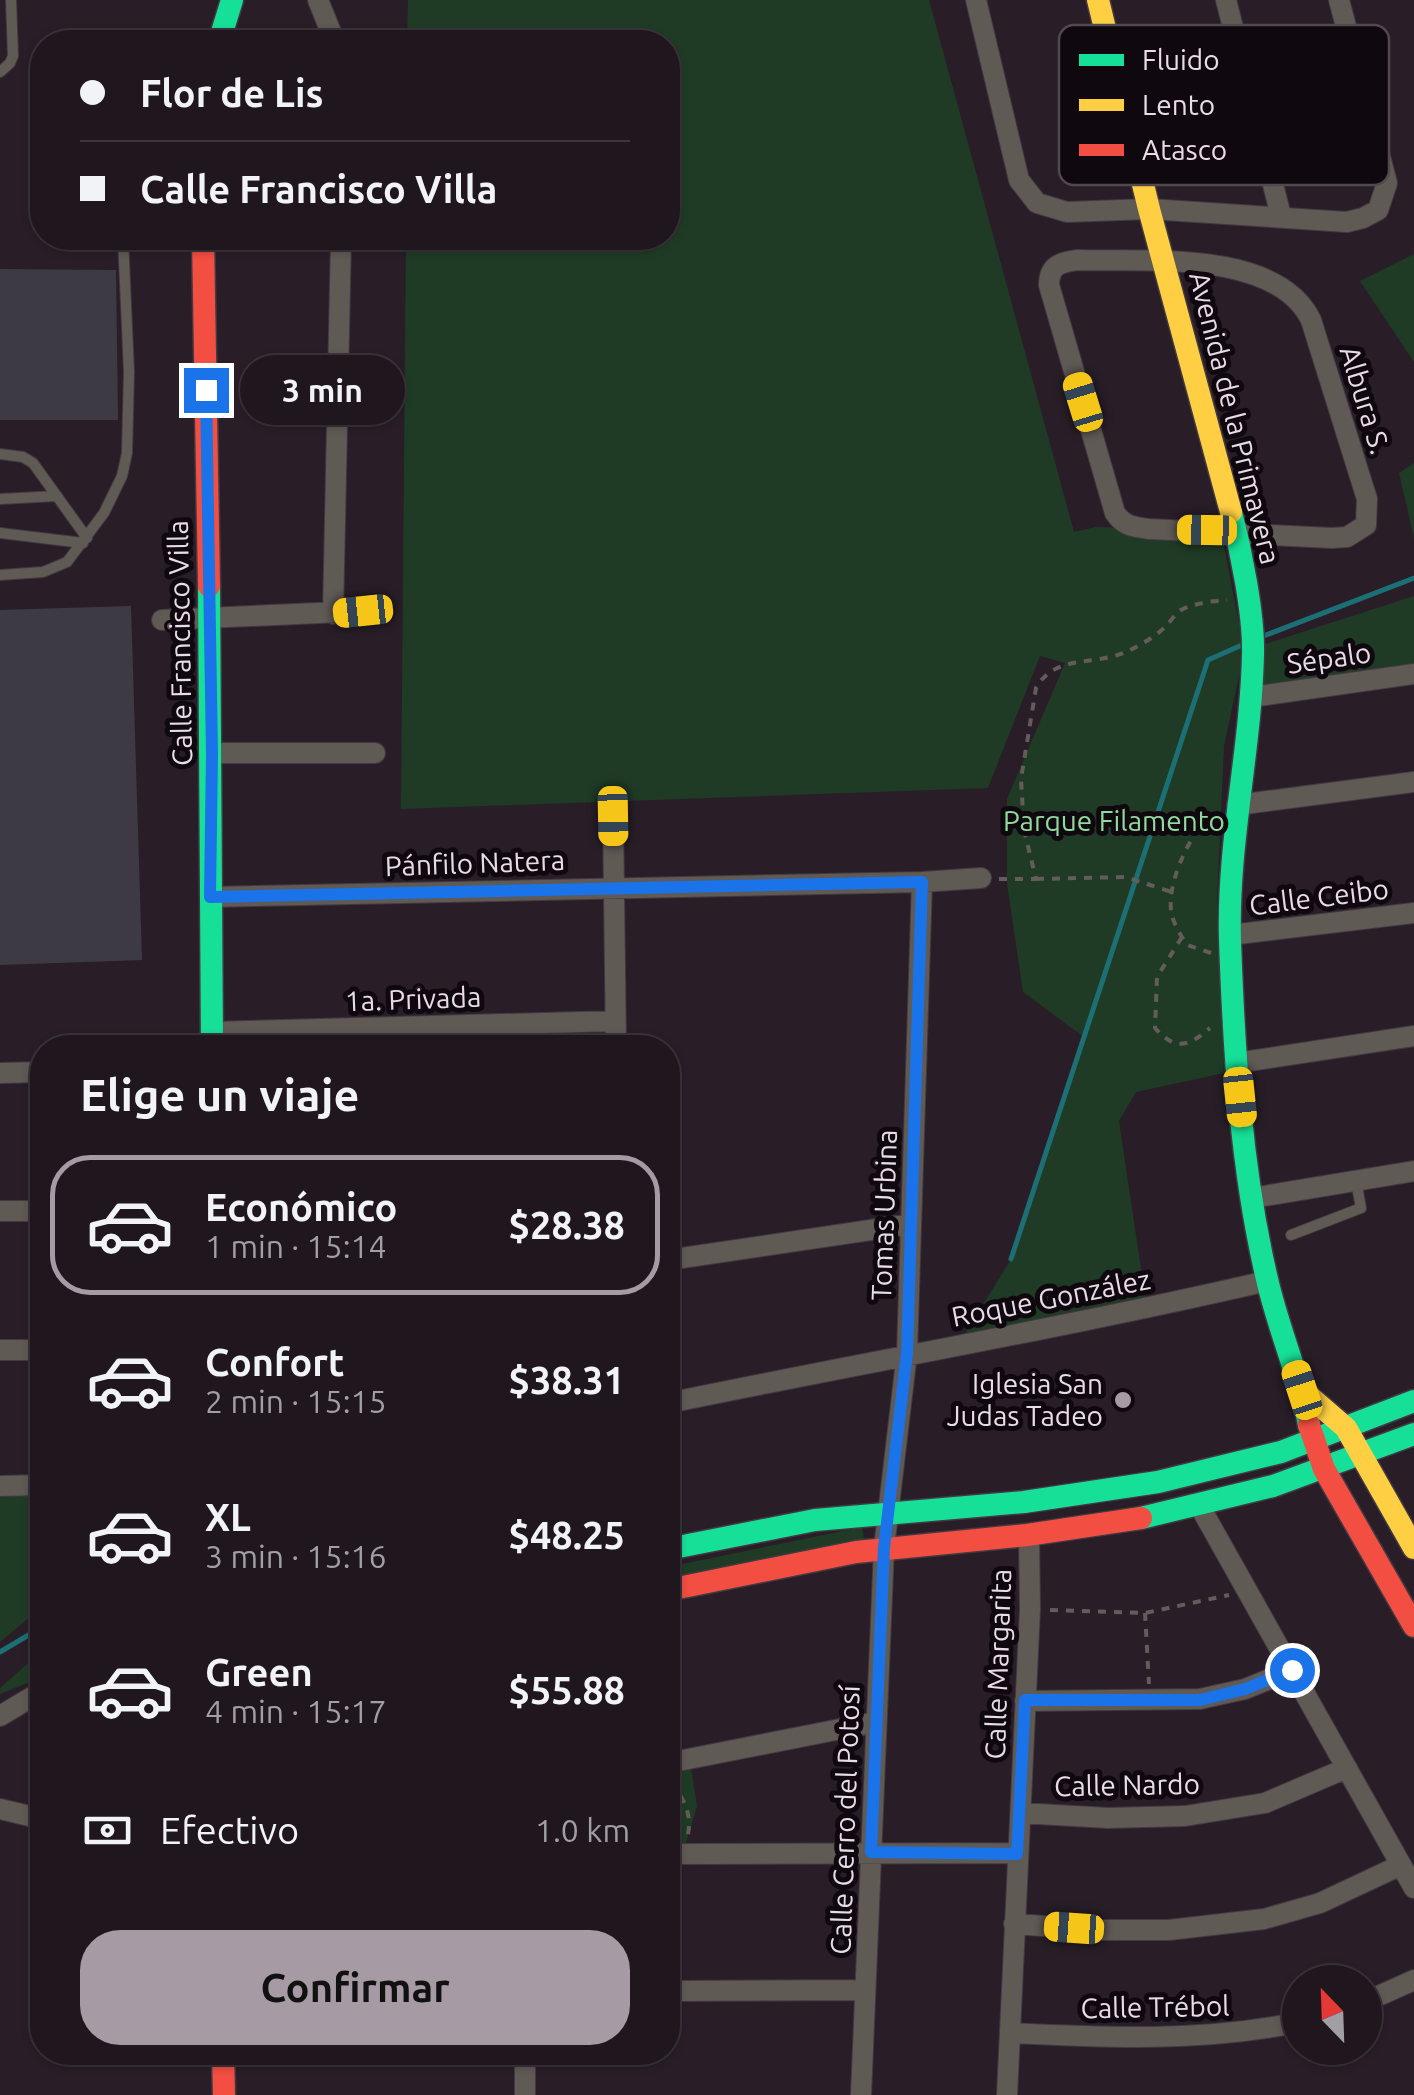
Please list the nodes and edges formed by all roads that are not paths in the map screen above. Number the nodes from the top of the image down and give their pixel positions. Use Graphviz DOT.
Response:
graph roads {
  1 [pos="11,0"];
  2 [pos="232,0"];
  3 [pos="318,0"];
  4 [pos="976,0"];
  5 [pos="1098,0"];
  6 [pos="1226,0"];
  7 [pos="1339,0"];
  8 [pos="1104,25"];
  9 [pos="1232,25"];
  10 [pos="1346,25"];
  11 [pos="223,30"];
  12 [pos="330,30"];
  13 [pos="0,72"];
  14 [pos="1144,185"];
  15 [pos="1273,185"];
  16 [pos="1384,185"];
  17 [pos="1152,215"];
  18 [pos="1281,216"];
  19 [pos="124,250"];
  20 [pos="204,250"];
  21 [pos="341,250"];
  22 [pos="1165,257"];
  23 [pos="0,454"];
  24 [pos="57,496"];
  25 [pos="0,499"];
  26 [pos="1236,531"];
  27 [pos="0,534"];
  28 [pos="85,540"];
  29 [pos="0,575"];
  30 [pos="363,611"];
  31 [pos="333,614"];
  32 [pos="162,620"];
  33 [pos="210,620"];
  34 [pos="1414,674"];
  35 [pos="1251,696"];
  36 [pos="212,753"];
  37 [pos="375,753"];
  38 [pos="1414,782"];
  39 [pos="1237,812"];
  40 [pos="613,816"];
  41 [pos="981,878"];
  42 [pos="922,882"];
  43 [pos="614,886"];
  44 [pos="210,897"];
  45 [pos="1414,913"];
  46 [pos="1230,945"];
  47 [pos="615,1021"];
  48 [pos="212,1035"];
  49 [pos="318,1035"];
  50 [pos="616,1035"];
  51 [pos="1414,1036"];
  52 [pos="1236,1063"];
  53 [pos="0,1072"];
  54 [pos="30,1072"];
  55 [pos="1414,1170"];
  56 [pos="1356,1180"];
  57 [pos="1252,1198"];
  58 [pos="0,1211"];
  59 [pos="30,1211"];
  60 [pos="911,1224"];
  61 [pos="1292,1235"];
  62 [pos="680,1258"];
  63 [pos="1267,1281"];
  64 [pos="0,1350"];
  65 [pos="30,1350"];
  66 [pos="907,1353"];
  67 [pos="1302,1390"];
  68 [pos="680,1400"];
  69 [pos="1414,1401"];
  70 [pos="1346,1428"];
  71 [pos="1414,1434"];
  72 [pos="1312,1440"];
  73 [pos="1363,1456"];
  74 [pos="1324,1469"];
  75 [pos="30,1485"];
  76 [pos="0,1486"];
  77 [pos="1199,1506"];
  78 [pos="888,1511"];
  79 [pos="1029,1535"];
  80 [pos="680,1546"];
  81 [pos="884,1548"];
  82 [pos="1414,1548"];
  83 [pos="680,1588"];
  84 [pos="1414,1626"];
  85 [pos="1292,1670"];
  86 [pos="1025,1700"];
  87 [pos="30,1703"];
  88 [pos="0,1716"];
  89 [pos="876,1722"];
  90 [pos="680,1761"];
  91 [pos="1346,1768"];
  92 [pos="0,1809"];
  93 [pos="1021,1813"];
  94 [pos="30,1816"];
  95 [pos="680,1849"];
  96 [pos="871,1852"];
  97 [pos="1017,1854"];
  98 [pos="1401,1865"];
  99 [pos="1414,1888"];
  100 [pos="1014,1924"];
  101 [pos="1414,1980"];
  102 [pos="865,1990"];
  103 [pos="680,1991"];
  104 [pos="1382,1994"];
  105 [pos="1282,2025"];
  106 [pos="1010,2033"];
  107 [pos="223,2065"];
  108 [pos="525,2065"];
  109 [pos="224,2095"];
  110 [pos="526,2095"];
  111 [pos="861,2095"];
  112 [pos="1007,2095"];
  1 -- 13 [label="lane"];
  2 -- 11 [label="street"];
  3 -- 12 [label="street"];
  4 -- 17 [label="street"];
  5 -- 8 [label="street, Avenida de la Primavera"];
  6 -- 9 [label="street"];
  7 -- 10 [label="street"];
  14 -- 17 [label="street, Avenida de la Primavera"];
  15 -- 18 [label="street"];
  16 -- 18 [label="street"];
  17 -- 18 [label="street"];
  17 -- 22 [label="street, Avenida de la Primavera"];
  19 -- 28 [label="lane"];
  20 -- 33 [label="street, Calle Francisco Villa"];
  21 -- 31 [label="street"];
  22 -- 26 [label="street, Avenida de la Primavera"];
  22 -- 26 [label="street"];
  22 -- 26 [label="street, Albura S."];
  23 -- 24 [label="lane"];
  24 -- 25 [label="lane"];
  24 -- 28 [label="lane"];
  26 -- 35 [label="street, Avenida de la Primavera"];
  27 -- 28 [label="lane"];
  28 -- 29 [label="lane"];
  30 -- 31 [label="street"];
  31 -- 33 [label="street"];
  32 -- 33 [label="street"];
  33 -- 36 [label="street, Calle Francisco Villa"];
  34 -- 35 [label="street, Sépalo"];
  35 -- 39 [label="street, Avenida de la Primavera"];
  36 -- 37 [label="street"];
  36 -- 44 [label="street, Calle Francisco Villa"];
  38 -- 39 [label="street"];
  39 -- 46 [label="street, Avenida de la Primavera"];
  40 -- 43 [label="street"];
  41 -- 42 [label="street, Pánfilo Natera"];
  42 -- 43 [label="street, Pánfilo Natera"];
  42 -- 60 [label="street, Tomas Urbina"];
  43 -- 44 [label="street, Pánfilo Natera"];
  43 -- 47 [label="street"];
  44 -- 48 [label="street, Calle Francisco Villa"];
  45 -- 46 [label="street, Calle Ceibo"];
  46 -- 52 [label="street, Avenida de la Primavera"];
  47 -- 49 [label="street, 1a. Privada"];
  47 -- 50 [label="street"];
  51 -- 52 [label="street"];
  52 -- 57 [label="street, Avenida de la Primavera"];
  53 -- 54 [label="street"];
  55 -- 56 [label="street"];
  56 -- 57 [label="street"];
  56 -- 61 [label="lane"];
  57 -- 63 [label="street, Avenida de la Primavera"];
  58 -- 59 [label="street"];
  60 -- 62 [label="street"];
  60 -- 66 [label="street, Tomas Urbina"];
  63 -- 66 [label="street, Roque González"];
  63 -- 67 [label="street, Avenida de la Primavera"];
  64 -- 65 [label="street"];
  66 -- 68 [label="street, Roque González"];
  66 -- 78 [label="street, Tomas Urbina"];
  67 -- 70 [label="street"];
  67 -- 72 [label="street, Avenida de la Primavera"];
  69 -- 70 [label="street"];
  70 -- 72 [label="street"];
  70 -- 73 [label="street"];
  71 -- 73 [label="street"];
  72 -- 74 [label="street, Avenida de la Primavera"];
  72 -- 78 [label="street"];
  73 -- 74 [label="street"];
  73 -- 82 [label="street"];
  74 -- 77 [label="street"];
  74 -- 84 [label="street, Avenida de la Primavera"];
  75 -- 76 [label="street"];
  77 -- 79 [label="street"];
  77 -- 85 [label="street"];
  78 -- 80 [label="street"];
  78 -- 81 [label="street, Tomas Urbina"];
  79 -- 81 [label="street"];
  79 -- 86 [label="street, Calle Margarita"];
  81 -- 83 [label="street"];
  81 -- 89 [label="street, Calle Cerro del Potosí"];
  85 -- 86 [label="street"];
  85 -- 91 [label="street"];
  86 -- 93 [label="street, Calle Margarita"];
  87 -- 88 [label="street"];
  89 -- 90 [label="street"];
  89 -- 96 [label="street, Calle Cerro del Potosí"];
  91 -- 93 [label="street, Calle Nardo"];
  91 -- 98 [label="street"];
  92 -- 94 [label="street"];
  93 -- 97 [label="street, Calle Margarita"];
  95 -- 96 [label="street"];
  96 -- 97 [label="street"];
  96 -- 102 [label="street, Calle Cerro del Potosí"];
  97 -- 100 [label="street, Calle Margarita"];
  98 -- 99 [label="street"];
  98 -- 100 [label="street"];
  100 -- 106 [label="street, Calle Margarita"];
  101 -- 104 [label="street"];
  102 -- 103 [label="street"];
  102 -- 111 [label="street, Calle Cerro del Potosí"];
  105 -- 106 [label="street, Calle Trébol"];
  106 -- 112 [label="street, Calle Margarita"];
  107 -- 109 [label="street"];
  108 -- 110 [label="street"];
}
